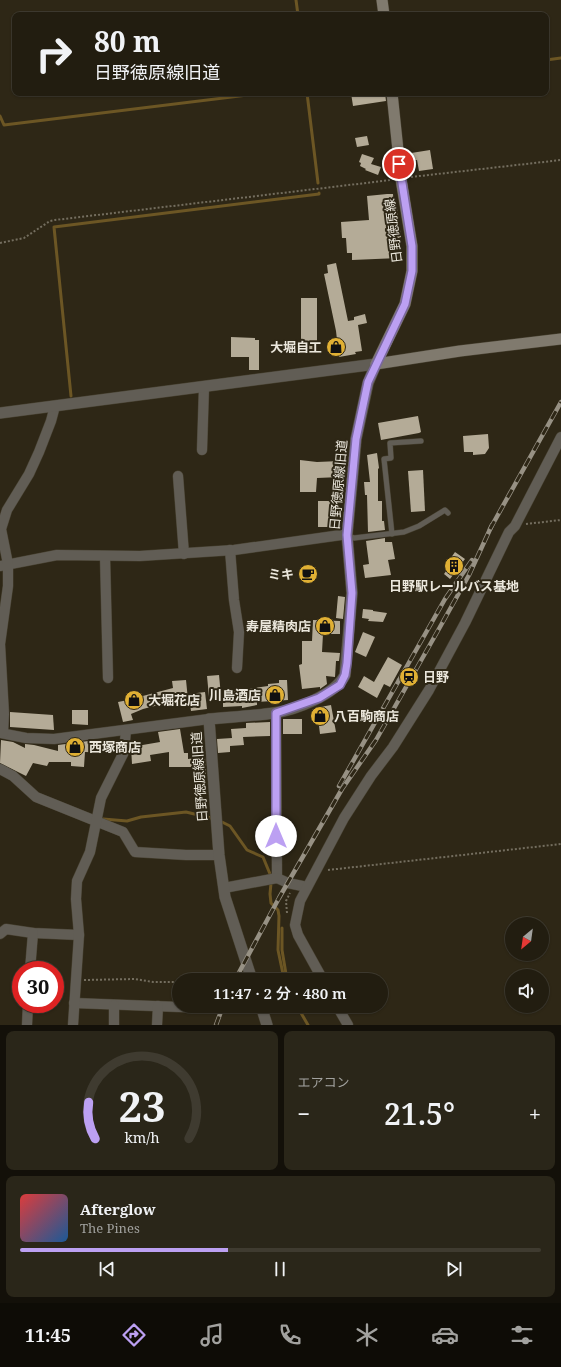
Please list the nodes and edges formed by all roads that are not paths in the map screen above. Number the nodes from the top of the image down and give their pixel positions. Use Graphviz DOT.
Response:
graph roads {
  1 [pos="382,0"];
  2 [pos="384,12"];
  3 [pos="392,96"];
  4 [pos="561,339"];
  5 [pos="376,364"];
  6 [pos="204,387"];
  7 [pos="55,406"];
  8 [pos="0,413"];
  9 [pos="561,437"];
  10 [pos="421,441"];
  11 [pos="202,450"];
  12 [pos="178,476"];
  13 [pos="448,513"];
  14 [pos="392,534"];
  15 [pos="347,535"];
  16 [pos="230,550"];
  17 [pos="184,554"];
  18 [pos="105,556"];
  19 [pos="4,565"];
  20 [pos="0,644"];
  21 [pos="237,668"];
  22 [pos="108,678"];
  23 [pos="276,713"];
  24 [pos="209,718"];
  25 [pos="126,730"];
  26 [pos="1,733"];
  27 [pos="0,769"];
  28 [pos="96,820"];
  29 [pos="219,855"];
  30 [pos="277,878"];
  31 [pos="307,887"];
  32 [pos="224,888"];
  33 [pos="33,933"];
  34 [pos="0,934"];
  35 [pos="79,935"];
  36 [pos="31,961"];
  37 [pos="250,973"];
  38 [pos="320,973"];
  39 [pos="74,1004"];
  40 [pos="114,1005"];
  41 [pos="158,1006"];
  42 [pos="172,1007"];
  43 [pos="28,1013"];
  44 [pos="263,1013"];
  45 [pos="341,1013"];
  46 [pos="27,1025"];
  47 [pos="73,1025"];
  48 [pos="114,1025"];
  49 [pos="157,1025"];
  50 [pos="267,1025"];
  51 [pos="348,1025"];
  1 -- 2 [label="main road"];
  3 -- 5 [label="main road, 日野徳原線"];
  4 -- 5 [label="main road"];
  5 -- 6 [label="street"];
  5 -- 15 [label="street, 日野徳原線旧道"];
  6 -- 7 [label="street"];
  6 -- 11 [label="street"];
  7 -- 8 [label="street"];
  7 -- 19 [label="street"];
  9 -- 31 [label="street"];
  10 -- 14 [label="lane"];
  12 -- 17 [label="street"];
  13 -- 14 [label="lane"];
  14 -- 15 [label="lane"];
  15 -- 16 [label="street"];
  15 -- 23 [label="street, 日野徳原線旧道"];
  16 -- 17 [label="street"];
  16 -- 21 [label="street"];
  17 -- 18 [label="street"];
  18 -- 19 [label="street"];
  18 -- 22 [label="street"];
  19 -- 20 [label="street"];
  20 -- 26 [label="street"];
  23 -- 24 [label="street, 日野徳原線旧道"];
  23 -- 30 [label="street"];
  24 -- 25 [label="street"];
  24 -- 29 [label="street, 日野徳原線旧道"];
  25 -- 26 [label="street"];
  25 -- 28 [label="street"];
  27 -- 28 [label="street"];
  28 -- 29 [label="street"];
  28 -- 35 [label="street"];
  29 -- 32 [label="street, 日野徳原線旧道"];
  30 -- 31 [label="street"];
  30 -- 32 [label="street"];
  31 -- 38 [label="street"];
  32 -- 37 [label="street, 日野徳原線旧道"];
  33 -- 34 [label="street"];
  33 -- 35 [label="street"];
  33 -- 36 [label="street"];
  35 -- 39 [label="street"];
  39 -- 40 [label="street"];
  39 -- 47 [label="street"];
  40 -- 41 [label="street"];
  40 -- 48 [label="street"];
  41 -- 42 [label="street"];
  41 -- 49 [label="street"];
  43 -- 46 [label="street"];
  44 -- 50 [label="street"];
  45 -- 51 [label="street"];
}
